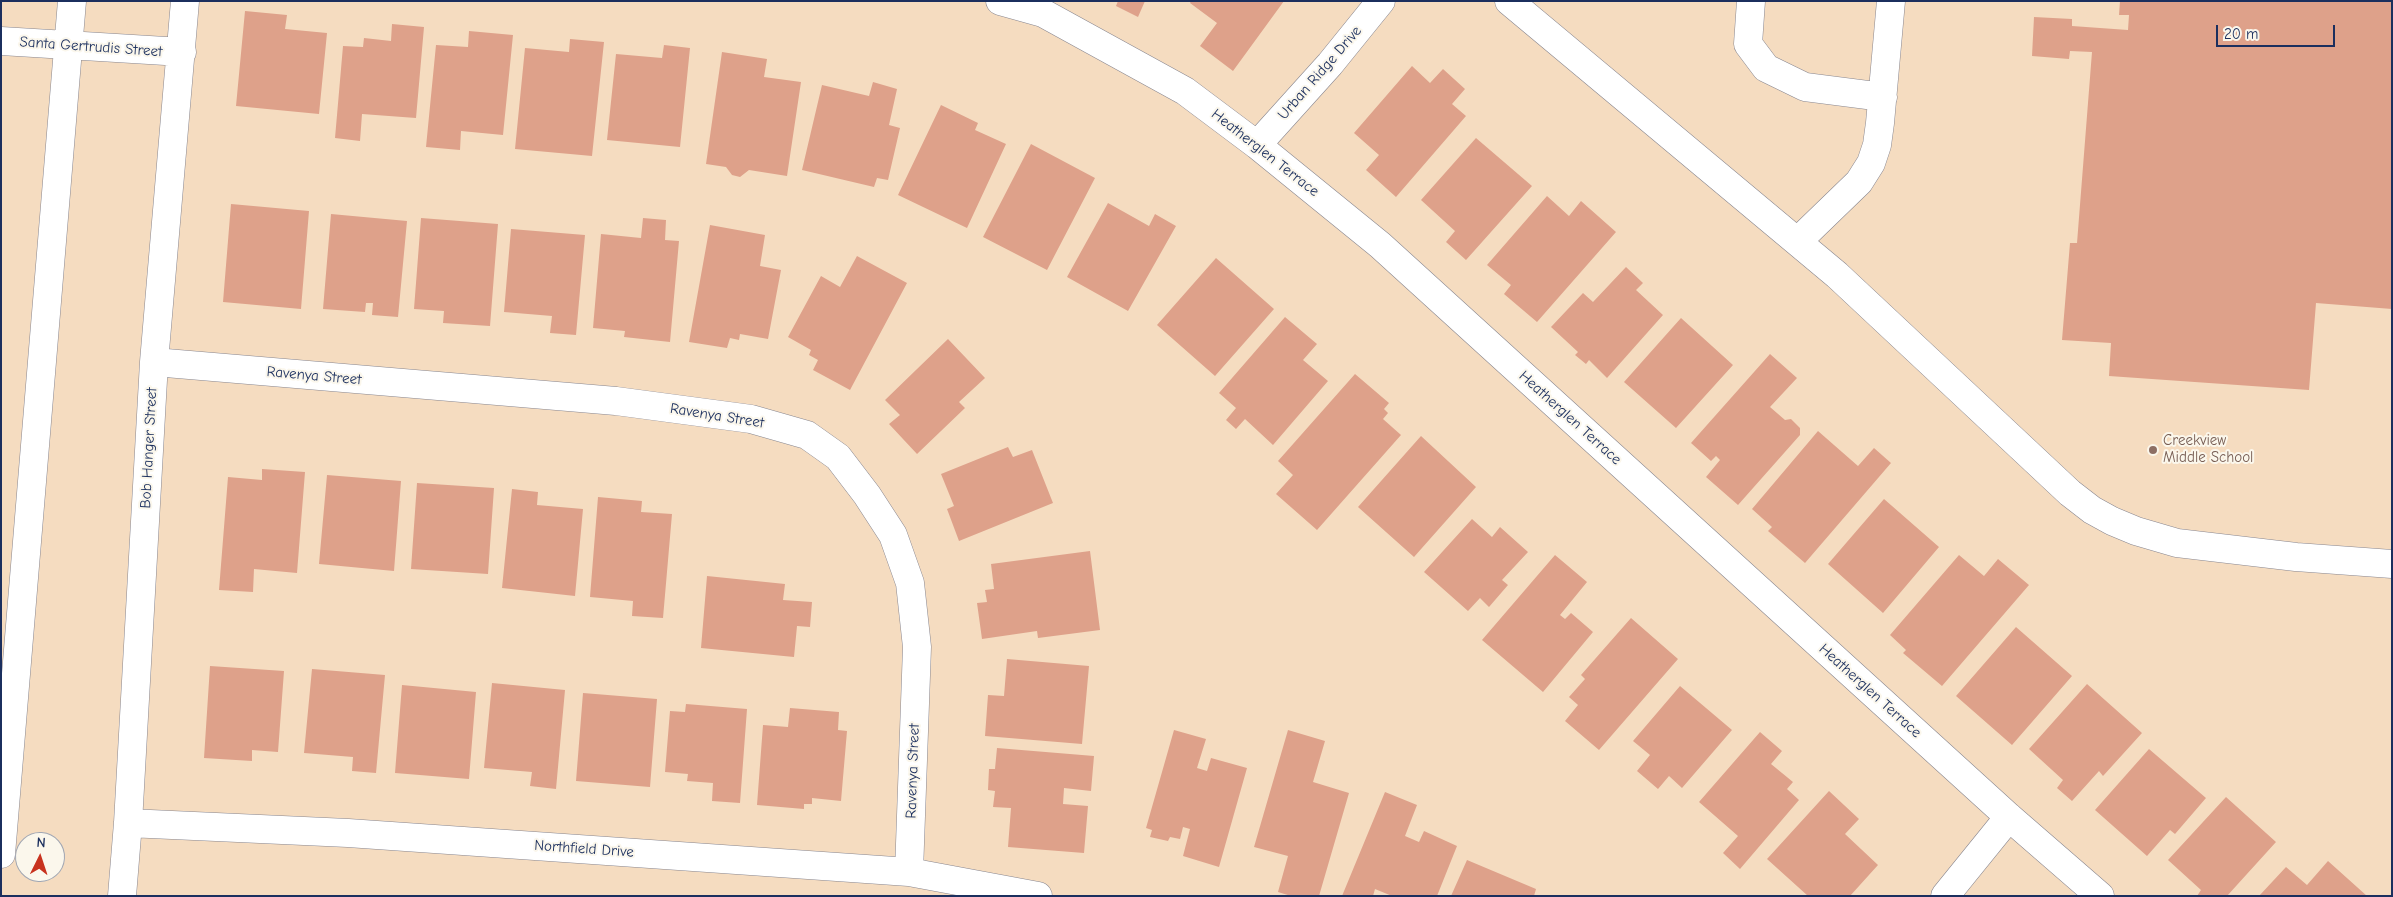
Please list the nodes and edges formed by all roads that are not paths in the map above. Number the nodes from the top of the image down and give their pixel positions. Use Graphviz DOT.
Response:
graph roads {
  1 [pos="72,1"];
  2 [pos="185,1"];
  3 [pos="1000,1"];
  4 [pos="1382,1"];
  5 [pos="1508,1"];
  6 [pos="1751,1"];
  7 [pos="1891,1"];
  8 [pos="1,41"];
  9 [pos="69,46"];
  10 [pos="182,52"];
  11 [pos="1883,97"];
  12 [pos="1256,145"];
  13 [pos="1798,241"];
  14 [pos="154,362"];
  15 [pos="2392,564"];
  16 [pos="2009,817"];
  17 [pos="128,823"];
  18 [pos="1,854"];
  19 [pos="909,872"];
  20 [pos="122,896"];
  21 [pos="1038,896"];
  22 [pos="1944,896"];
  23 [pos="2100,896"];
  1 -- 9 [label="street"];
  2 -- 10 [label="street, Bob Hanger Street"];
  3 -- 12 [label="street, Heatherglen Terrace"];
  4 -- 12 [label="street, Urban Ridge Drive"];
  5 -- 13 [label="street"];
  6 -- 11 [label="street"];
  7 -- 11 [label="street"];
  8 -- 9 [label="street, Santa Gertrudis Street"];
  9 -- 10 [label="street, Santa Gertrudis Street"];
  9 -- 18 [label="street"];
  10 -- 14 [label="street, Bob Hanger Street"];
  11 -- 13 [label="street"];
  12 -- 16 [label="street, Heatherglen Terrace"];
  13 -- 15 [label="street"];
  14 -- 17 [label="street, Bob Hanger Street"];
  14 -- 19 [label="street, Ravenya Street"];
  16 -- 22 [label="street"];
  16 -- 23 [label="street, Heatherglen Terrace"];
  17 -- 19 [label="street, Northfield Drive"];
  17 -- 20 [label="street, Bob Hanger Street"];
  19 -- 21 [label="street, Northfield Drive"];
}
